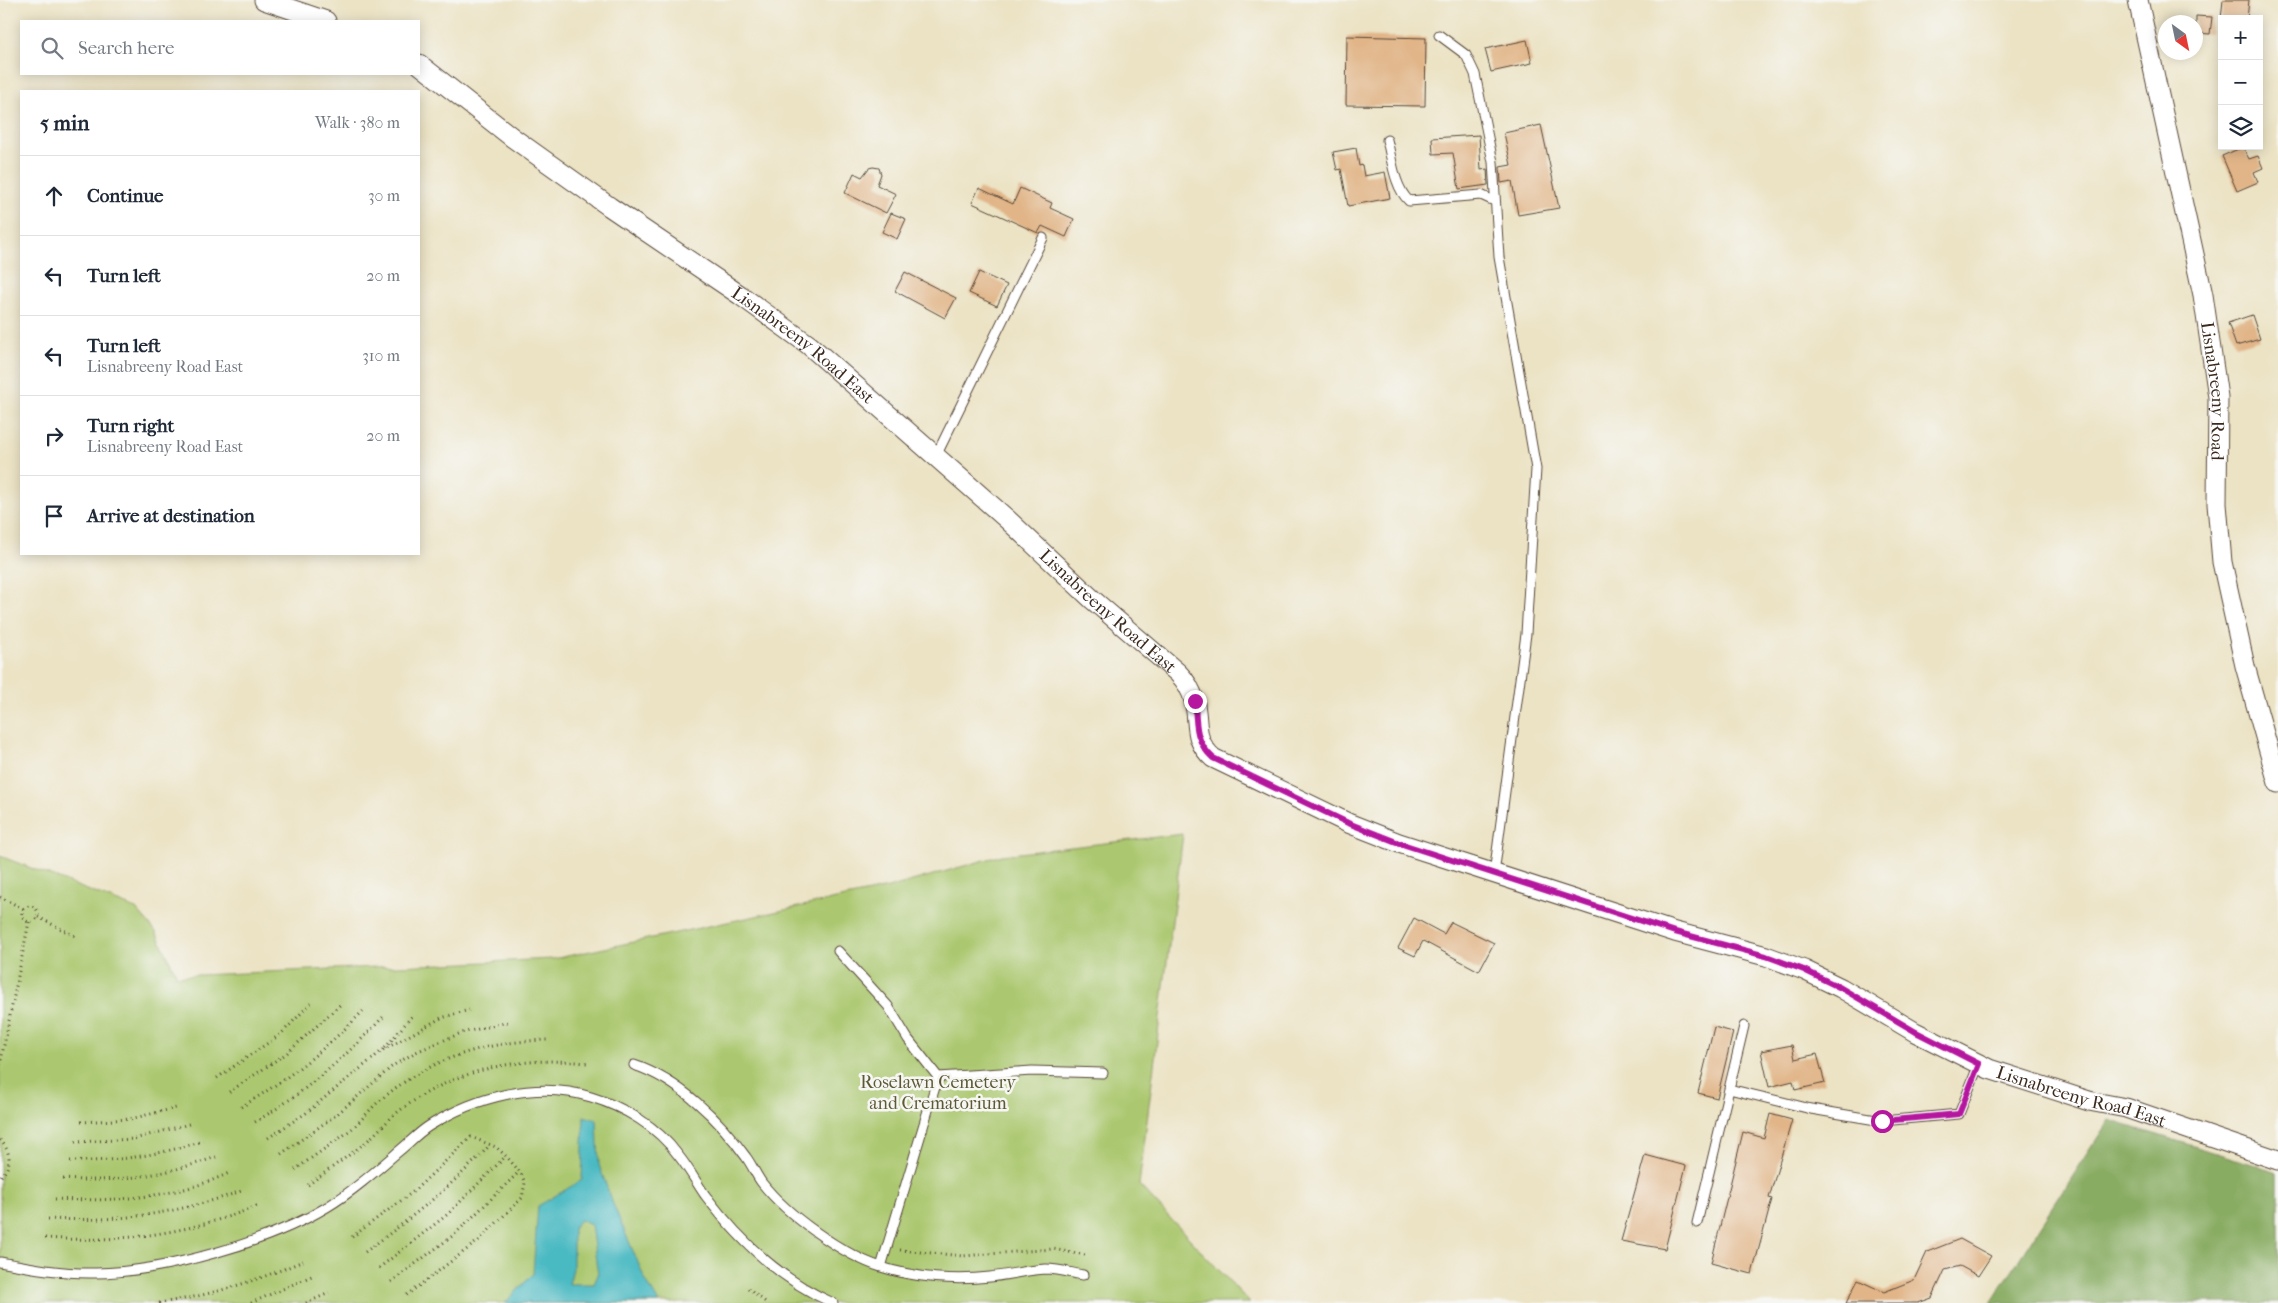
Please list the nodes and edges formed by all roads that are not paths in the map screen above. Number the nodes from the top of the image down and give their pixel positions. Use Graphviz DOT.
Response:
graph roads {
  1 [pos="264,0"];
  2 [pos="2138,0"];
  3 [pos="323,20"];
  4 [pos="1439,35"];
  5 [pos="420,65"];
  6 [pos="1387,140"];
  7 [pos="1494,201"];
  8 [pos="1043,238"];
  9 [pos="936,456"];
  10 [pos="2278,783"];
  11 [pos="1494,874"];
  12 [pos="838,951"];
  13 [pos="1744,1026"];
  14 [pos="1979,1064"];
  15 [pos="634,1065"];
  16 [pos="1103,1073"];
  17 [pos="938,1077"];
  18 [pos="1729,1089"];
  19 [pos="2278,1160"];
  20 [pos="1697,1223"];
  21 [pos="0,1262"];
  22 [pos="881,1267"];
  23 [pos="1083,1275"];
  24 [pos="833,1303"];
  1 -- 3 [label="street"];
  2 -- 10 [label="street, Lisnabreeny Road"];
  4 -- 7 [label="lane"];
  5 -- 9 [label="street, Lisnabreeny Road East"];
  6 -- 7 [label="lane"];
  7 -- 11 [label="lane"];
  8 -- 9 [label="lane"];
  9 -- 11 [label="street, Lisnabreeny Road East"];
  11 -- 14 [label="street, Lisnabreeny Road East"];
  12 -- 17 [label="lane"];
  13 -- 18 [label="lane"];
  14 -- 18 [label="lane"];
  14 -- 19 [label="street, Lisnabreeny Road East"];
  15 -- 22 [label="lane"];
  16 -- 17 [label="lane"];
  17 -- 22 [label="lane"];
  18 -- 20 [label="lane"];
  21 -- 24 [label="lane"];
  22 -- 23 [label="lane"];
}
